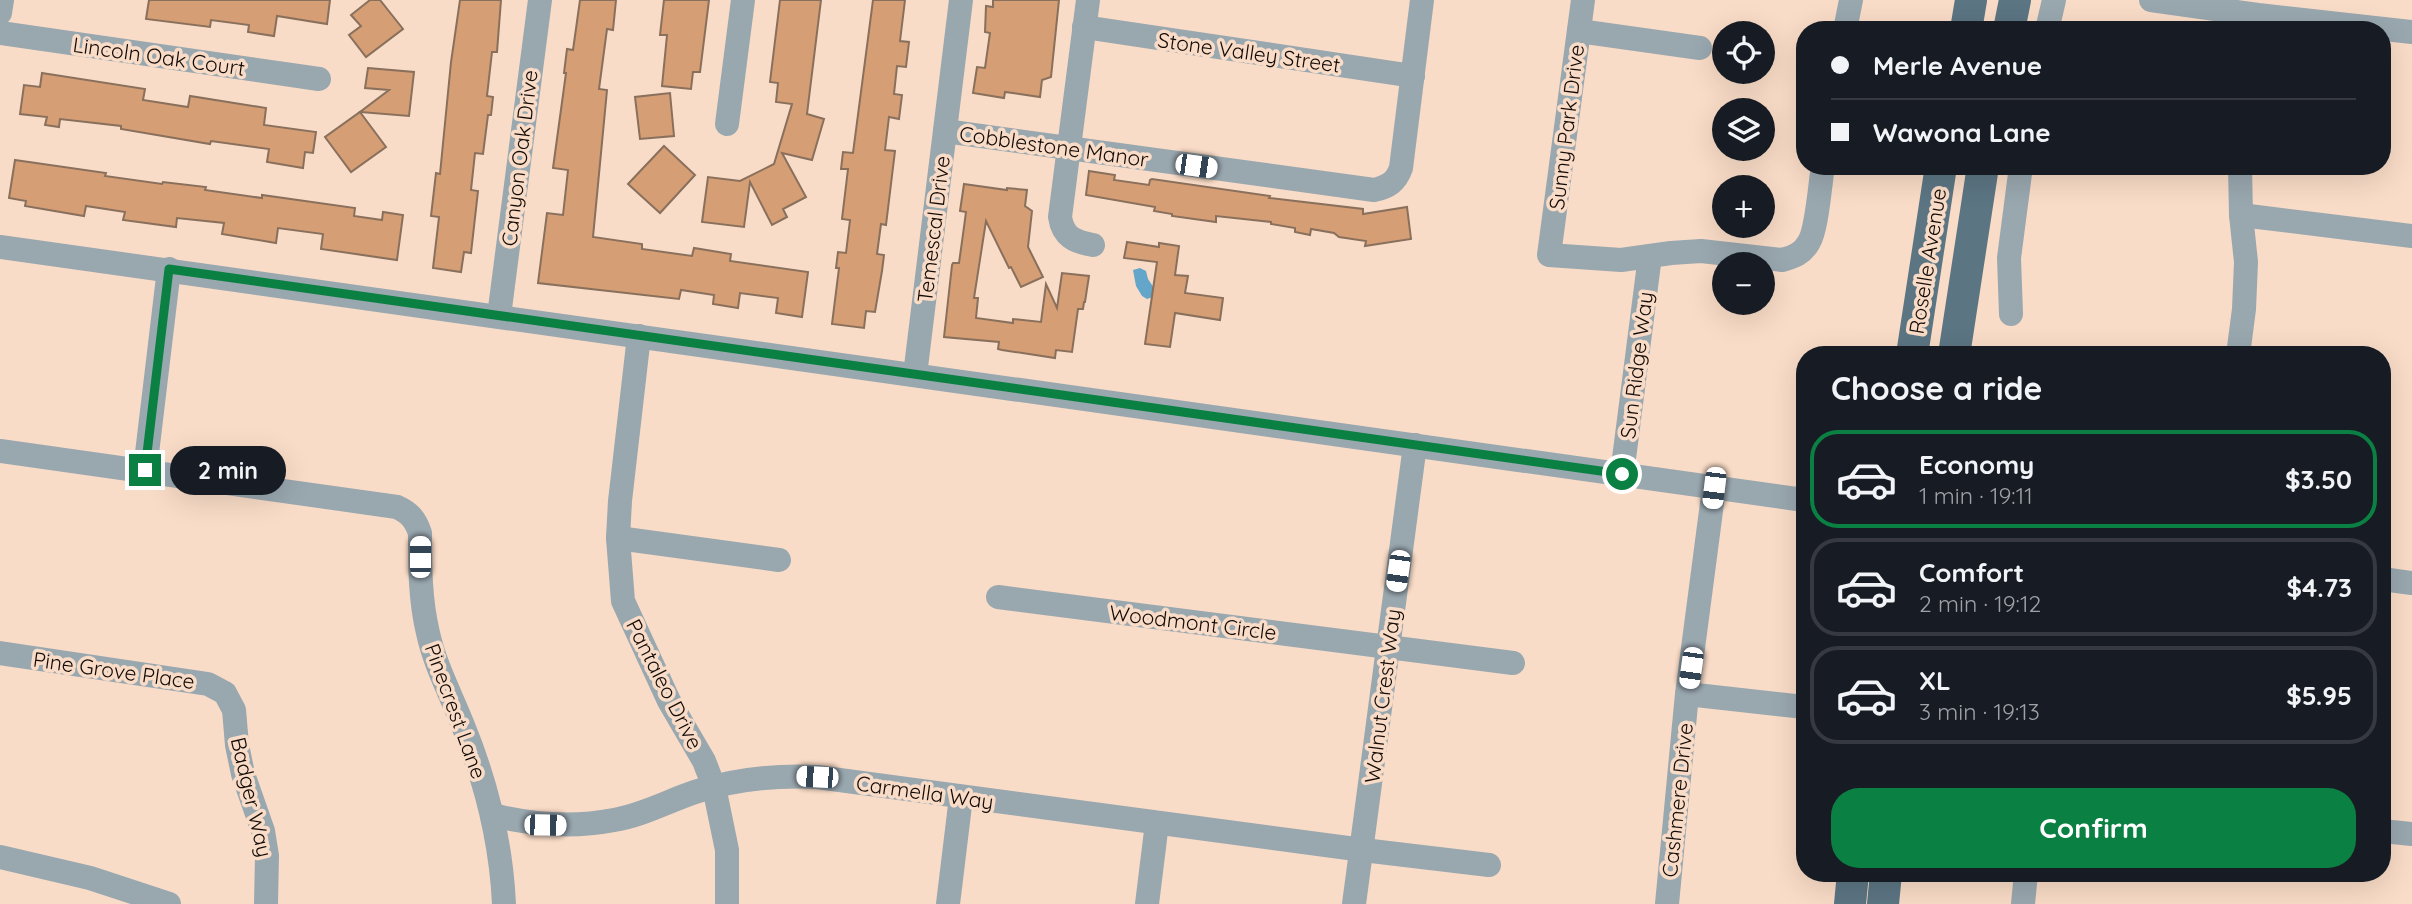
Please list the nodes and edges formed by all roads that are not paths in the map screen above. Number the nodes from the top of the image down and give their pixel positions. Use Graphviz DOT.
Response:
graph roads {
  1 [pos="2,0"];
  2 [pos="540,0"];
  3 [pos="743,0"];
  4 [pos="961,0"];
  5 [pos="1088,0"];
  6 [pos="1422,0"];
  7 [pos="1583,0"];
  8 [pos="1851,0"];
  9 [pos="1972,0"];
  10 [pos="2015,0"];
  11 [pos="2054,0"];
  12 [pos="2151,0"];
  13 [pos="0,13"];
  14 [pos="2258,15"];
  15 [pos="1847,21"];
  16 [pos="1967,21"];
  17 [pos="2011,21"];
  18 [pos="2049,21"];
  19 [pos="2312,21"];
  20 [pos="1084,27"];
  21 [pos="2391,30"];
  22 [pos="1579,31"];
  23 [pos="2412,32"];
  24 [pos="0,33"];
  25 [pos="1700,48"];
  26 [pos="1413,76"];
  27 [pos="318,79"];
  28 [pos="727,124"];
  29 [pos="945,131"];
  30 [pos="1069,148"];
  31 [pos="1822,175"];
  32 [pos="1940,175"];
  33 [pos="1982,175"];
  34 [pos="2020,175"];
  35 [pos="2240,175"];
  36 [pos="2241,215"];
  37 [pos="2412,236"];
  38 [pos="1093,245"];
  39 [pos="0,247"];
  40 [pos="1650,256"];
  41 [pos="169,269"];
  42 [pos="2011,314"];
  43 [pos="499,316"];
  44 [pos="639,337"];
  45 [pos="1913,346"];
  46 [pos="1955,346"];
  47 [pos="2239,346"];
  48 [pos="915,375"];
  49 [pos="1415,445"];
  50 [pos="0,451"];
  51 [pos="145,470"];
  52 [pos="1622,474"];
  53 [pos="1714,488"];
  54 [pos="1796,499"];
  55 [pos="618,538"];
  56 [pos="779,560"];
  57 [pos="2391,580"];
  58 [pos="2412,583"];
  59 [pos="998,597"];
  60 [pos="1388,647"];
  61 [pos="0,653"];
  62 [pos="1513,663"];
  63 [pos="225,693"];
  64 [pos="1687,694"];
  65 [pos="1796,706"];
  66 [pos="714,787"];
  67 [pos="961,797"];
  68 [pos="492,816"];
  69 [pos="1157,823"];
  70 [pos="2391,832"];
  71 [pos="2412,834"];
  72 [pos="1363,850"];
  73 [pos="0,857"];
  74 [pos="1489,865"];
  75 [pos="1852,882"];
  76 [pos="1885,882"];
  77 [pos="2025,882"];
  78 [pos="169,904"];
  79 [pos="266,904"];
  80 [pos="504,904"];
  81 [pos="727,904"];
  82 [pos="948,904"];
  83 [pos="1147,904"];
  84 [pos="1354,904"];
  85 [pos="1667,904"];
  86 [pos="1850,904"];
  87 [pos="1883,904"];
  88 [pos="2023,904"];
  1 -- 13 [label="street"];
  2 -- 43 [label="street, Canyon Oak Drive"];
  3 -- 28 [label="street"];
  4 -- 29 [label="street, Temescal Drive"];
  5 -- 20 [label="street"];
  6 -- 26 [label="street, Cobblestone Manor"];
  7 -- 22 [label="street, Sunny Park Drive"];
  8 -- 15 [label="street"];
  9 -- 16 [label="main road"];
  10 -- 17 [label="main road"];
  11 -- 18 [label="street"];
  12 -- 14 [label="street"];
  14 -- 19 [label="street"];
  20 -- 26 [label="street, Stone Valley Street"];
  20 -- 30 [label="street"];
  21 -- 23 [label="street"];
  22 -- 25 [label="street"];
  22 -- 40 [label="street, Sunny Park Drive"];
  24 -- 27 [label="street, Lincoln Oak Court"];
  26 -- 30 [label="street, Cobblestone Manor"];
  29 -- 30 [label="street, Cobblestone Manor"];
  29 -- 48 [label="street, Temescal Drive"];
  30 -- 38 [label="street"];
  31 -- 40 [label="street"];
  32 -- 45 [label="main road, Roselle Avenue"];
  33 -- 46 [label="main road, Roselle Avenue"];
  34 -- 42 [label="street"];
  35 -- 36 [label="street"];
  36 -- 37 [label="street"];
  36 -- 47 [label="street"];
  39 -- 41 [label="street"];
  40 -- 52 [label="street, Sun Ridge Way"];
  41 -- 43 [label="street"];
  41 -- 51 [label="street"];
  43 -- 44 [label="street"];
  44 -- 48 [label="street"];
  44 -- 55 [label="street, Pantaleo Drive"];
  48 -- 49 [label="street"];
  49 -- 52 [label="street"];
  49 -- 60 [label="street, Walnut Crest Way"];
  50 -- 51 [label="street"];
  51 -- 68 [label="street, Pinecrest Lane"];
  52 -- 53 [label="street"];
  53 -- 54 [label="street"];
  53 -- 64 [label="street, Cashmere Drive"];
  55 -- 56 [label="street"];
  55 -- 66 [label="street, Pantaleo Drive"];
  57 -- 58 [label="street"];
  59 -- 60 [label="street, Woodmont Circle"];
  60 -- 62 [label="street, Woodmont Circle"];
  60 -- 72 [label="street, Walnut Crest Way"];
  61 -- 63 [label="street, Pine Grove Place"];
  63 -- 79 [label="street, Badger Way"];
  64 -- 65 [label="street"];
  64 -- 85 [label="street, Cashmere Drive"];
  66 -- 67 [label="street, Carmella Way"];
  66 -- 68 [label="street, Carmella Way"];
  66 -- 81 [label="street, Pantaleo Drive"];
  67 -- 69 [label="street, Carmella Way"];
  67 -- 82 [label="street"];
  68 -- 80 [label="street, Pinecrest Lane"];
  69 -- 72 [label="street, Carmella Way"];
  69 -- 83 [label="street"];
  70 -- 71 [label="street"];
  72 -- 74 [label="street, Carmella Way"];
  72 -- 84 [label="street, Walnut Crest Way"];
  73 -- 78 [label="street"];
  75 -- 86 [label="main road"];
  76 -- 87 [label="main road"];
  77 -- 88 [label="street"];
}
